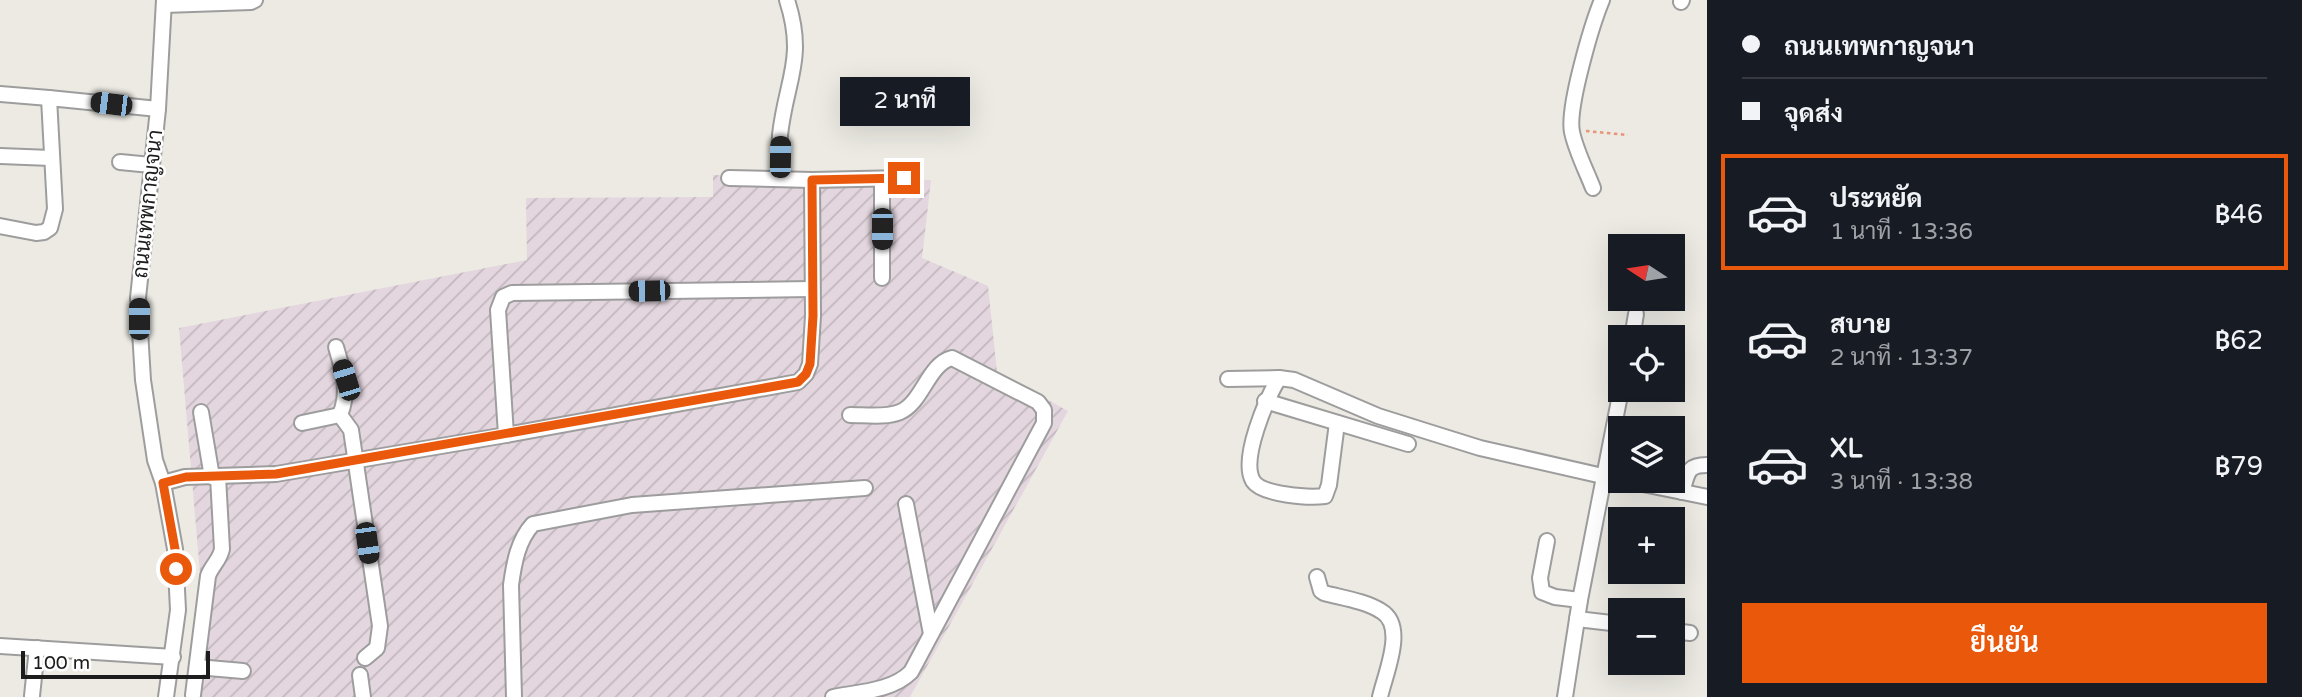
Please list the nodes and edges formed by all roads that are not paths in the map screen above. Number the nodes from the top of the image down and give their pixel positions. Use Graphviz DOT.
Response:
graph roads {
  1 [pos="255,0"];
  2 [pos="787,0"];
  3 [pos="1602,0"];
  4 [pos="164,3"];
  5 [pos="0,94"];
  6 [pos="49,98"];
  7 [pos="158,109"];
  8 [pos="0,156"];
  9 [pos="51,158"];
  10 [pos="120,162"];
  11 [pos="151,165"];
  12 [pos="729,178"];
  13 [pos="904,178"];
  14 [pos="779,179"];
  15 [pos="812,180"];
  16 [pos="882,180"];
  17 [pos="1593,188"];
  18 [pos="0,226"];
  19 [pos="882,278"];
  20 [pos="812,289"];
  21 [pos="1636,314"];
  22 [pos="1634,325"];
  23 [pos="336,347"];
  24 [pos="1279,378"];
  25 [pos="1228,379"];
  26 [pos="1265,401"];
  27 [pos="1619,402"];
  28 [pos="201,412"];
  29 [pos="341,415"];
  30 [pos="850,415"];
  31 [pos="302,423"];
  32 [pos="1337,423"];
  33 [pos="506,435"];
  34 [pos="1408,443"];
  35 [pos="355,460"];
  36 [pos="1707,465"];
  37 [pos="215,477"];
  38 [pos="1604,477"];
  39 [pos="1608,478"];
  40 [pos="163,483"];
  41 [pos="1685,483"];
  42 [pos="865,488"];
  43 [pos="1685,493"];
  44 [pos="1707,497"];
  45 [pos="906,504"];
  46 [pos="1548,541"];
  47 [pos="1317,577"];
  48 [pos="1580,600"];
  49 [pos="1577,619"];
  50 [pos="1608,623"];
  51 [pos="1685,632"];
  52 [pos="1690,633"];
  53 [pos="931,634"];
  54 [pos="0,646"];
  55 [pos="37,648"];
  56 [pos="173,657"];
  57 [pos="365,658"];
  58 [pos="197,667"];
  59 [pos="243,671"];
  60 [pos="360,675"];
  61 [pos="194,695"];
  62 [pos="32,696"];
  63 [pos="166,697"];
  64 [pos="363,697"];
  65 [pos="514,697"];
  66 [pos="833,697"];
  67 [pos="1380,697"];
  68 [pos="1565,697"];
  1 -- 4 [label="street"];
  2 -- 14 [label="street"];
  3 -- 17 [label="street"];
  4 -- 7 [label="street, ถนนเทพกาญจนา"];
  5 -- 6 [label="street"];
  6 -- 7 [label="street"];
  6 -- 9 [label="street"];
  7 -- 11 [label="street, ถนนเทพกาญจนา"];
  8 -- 9 [label="street"];
  9 -- 18 [label="street"];
  10 -- 11 [label="street"];
  11 -- 40 [label="street, ถนนเทพกาญจนา"];
  12 -- 14 [label="street"];
  13 -- 16 [label="street"];
  14 -- 15 [label="street"];
  15 -- 16 [label="street"];
  15 -- 20 [label="street"];
  16 -- 19 [label="street"];
  20 -- 33 [label="street"];
  20 -- 33 [label="street"];
  21 -- 22 [label="street"];
  23 -- 29 [label="street"];
  24 -- 25 [label="street"];
  24 -- 26 [label="street"];
  24 -- 38 [label="street"];
  26 -- 32 [label="street"];
  26 -- 32 [label="street"];
  27 -- 38 [label="street"];
  28 -- 37 [label="street"];
  29 -- 31 [label="street"];
  29 -- 35 [label="street"];
  30 -- 53 [label="street"];
  32 -- 34 [label="street"];
  33 -- 35 [label="street"];
  35 -- 37 [label="street"];
  35 -- 57 [label="street"];
  36 -- 41 [label="street"];
  37 -- 40 [label="street"];
  37 -- 58 [label="street"];
  38 -- 39 [label="street"];
  38 -- 48 [label="street"];
  40 -- 56 [label="street, ถนนเทพกาญจนา"];
  42 -- 65 [label="street"];
  43 -- 44 [label="street"];
  45 -- 53 [label="street"];
  46 -- 48 [label="street"];
  47 -- 67 [label="street"];
  48 -- 49 [label="street"];
  49 -- 50 [label="street"];
  49 -- 68 [label="street"];
  51 -- 52 [label="street"];
  53 -- 66 [label="street"];
  54 -- 55 [label="street"];
  55 -- 56 [label="street"];
  55 -- 62 [label="street"];
  56 -- 63 [label="street, ถนนเทพกาญจนา"];
  58 -- 59 [label="street"];
  58 -- 61 [label="street"];
  60 -- 64 [label="street"];
}
